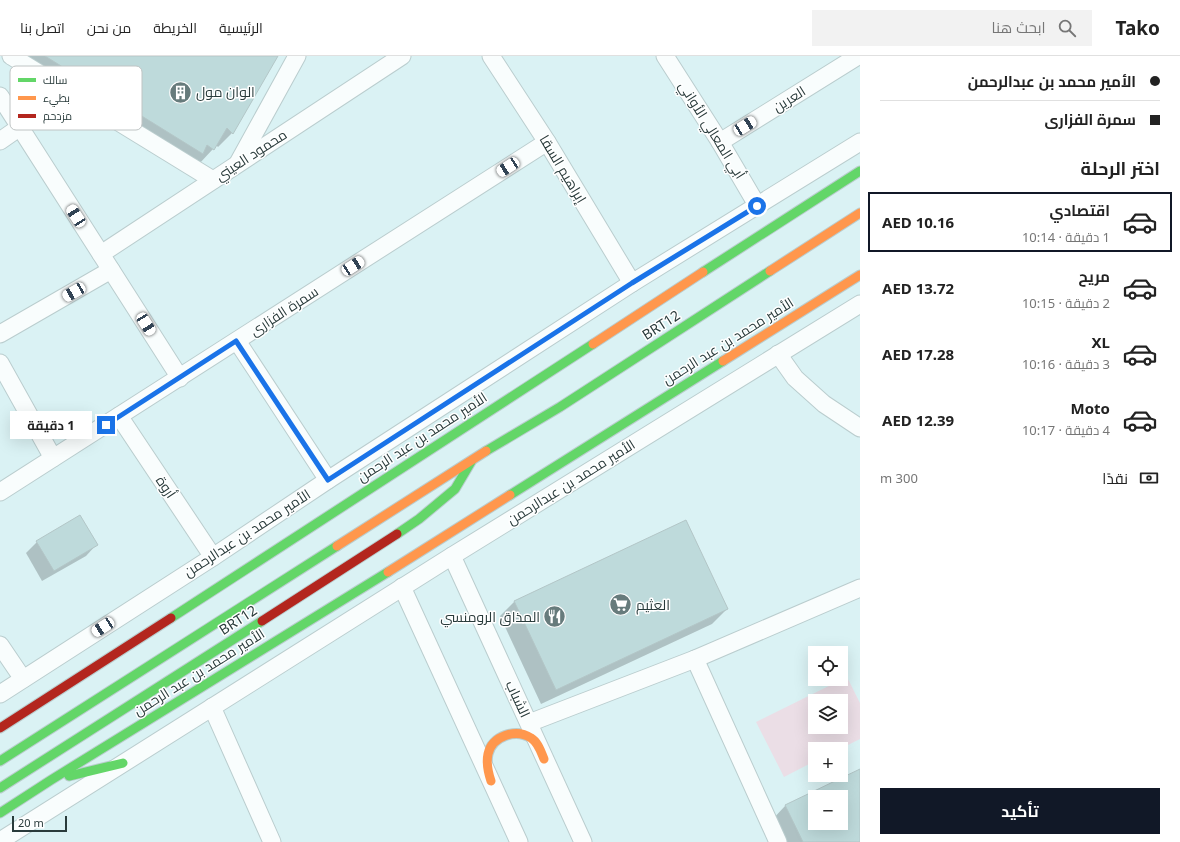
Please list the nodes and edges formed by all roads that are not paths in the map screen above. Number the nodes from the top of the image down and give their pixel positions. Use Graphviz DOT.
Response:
graph roads {
  1 [pos="11,56"];
  2 [pos="297,56"];
  3 [pos="402,56"];
  4 [pos="491,56"];
  5 [pos="665,56"];
  6 [pos="858,56"];
  7 [pos="27,66"];
  8 [pos="0,96"];
  9 [pos="10,112"];
  10 [pos="16,130"];
  11 [pos="22,130"];
  12 [pos="132,130"];
  13 [pos="0,141"];
  14 [pos="547,142"];
  15 [pos="720,142"];
  16 [pos="860,142"];
  17 [pos="236,165"];
  18 [pos="860,171"];
  19 [pos="213,180"];
  20 [pos="757,206"];
  21 [pos="860,213"];
  22 [pos="101,254"];
  23 [pos="111,270"];
  24 [pos="860,275"];
  25 [pos="632,283"];
  26 [pos="860,304"];
  27 [pos="0,334"];
  28 [pos="236,341"];
  29 [pos="778,354"];
  30 [pos="0,363"];
  31 [pos="180,378"];
  32 [pos="119,416"];
  33 [pos="860,428"];
  34 [pos="53,458"];
  35 [pos="474,458"];
  36 [pos="328,480"];
  37 [pos="0,492"];
  38 [pos="452,556"];
  39 [pos="213,557"];
  40 [pos="402,587"];
  41 [pos="860,588"];
  42 [pos="0,645"];
  43 [pos="695,659"];
  44 [pos="23,679"];
  45 [pos="0,694"];
  46 [pos="212,706"];
  47 [pos="530,723"];
  48 [pos="0,728"];
  49 [pos="544,759"];
  50 [pos="0,761"];
  51 [pos="123,763"];
  52 [pos="51,780"];
  53 [pos="491,781"];
  54 [pos="0,788"];
  55 [pos="0,813"];
  56 [pos="0,841"];
  57 [pos="272,842"];
  58 [pos="519,842"];
  59 [pos="583,842"];
  60 [pos="778,842"];
  1 -- 7 [label="street"];
  2 -- 17 [label="street"];
  3 -- 17 [label="street, محمود العيني"];
  4 -- 14 [label="street, إبراهيم السقا"];
  5 -- 15 [label="street, أبي المعالي الأواني"];
  6 -- 15 [label="street, العرين"];
  8 -- 9 [label="street"];
  10 -- 13 [label="street"];
  11 -- 22 [label="street"];
  12 -- 19 [label="street"];
  14 -- 25 [label="street, إبراهيم السقا"];
  14 -- 28 [label="street, سمرة الفزارى"];
  15 -- 20 [label="street, أبي المعالي الأواني"];
  16 -- 20 [label="street, الأمير محمد بن عبدالرحمن"];
  17 -- 19 [label="street, محمود العيني"];
  18 -- 48 [label="main road, الأمير محمد بن عبد الرحمن"];
  19 -- 22 [label="street, محمود العيني"];
  20 -- 25 [label="street, الأمير محمد بن عبدالرحمن"];
  21 -- 35 [label="main road, BRT12"];
  22 -- 23 [label="street"];
  23 -- 27 [label="street"];
  23 -- 31 [label="street"];
  24 -- 52 [label="main road, الأمير محمد بن عبد الرحمن"];
  25 -- 36 [label="street, الأمير محمد بن عبدالرحمن"];
  26 -- 29 [label="street, الأمير محمد بن عبدالرحمن"];
  28 -- 31 [label="street, سمرة الفزارى"];
  28 -- 36 [label="street"];
  29 -- 33 [label="street"];
  29 -- 38 [label="street, الأمير محمد بن عبدالرحمن"];
  30 -- 34 [label="street"];
  31 -- 32 [label="street, سمرة الفزارى"];
  32 -- 34 [label="street, سمرة الفزارى"];
  32 -- 39 [label="street, أروة"];
  34 -- 37 [label="street, سمرة الفزارى"];
  35 -- 50 [label="main road, BRT12"];
  35 -- 54 [label="main road, BRT12"];
  36 -- 39 [label="street, الأمير محمد بن عبدالرحمن"];
  38 -- 40 [label="street, الأمير محمد بن عبدالرحمن"];
  38 -- 47 [label="street, الشباب"];
  39 -- 44 [label="street, الأمير محمد بن عبدالرحمن"];
  40 -- 46 [label="street, الأمير محمد بن عبدالرحمن"];
  40 -- 53 [label="street"];
  41 -- 43 [label="street"];
  42 -- 44 [label="street"];
  43 -- 47 [label="street"];
  43 -- 60 [label="street"];
  44 -- 45 [label="street, الأمير محمد بن عبدالرحمن"];
  46 -- 51 [label="street, الأمير محمد بن عبدالرحمن"];
  46 -- 57 [label="street"];
  47 -- 49 [label="street, الشباب"];
  49 -- 53 [label="main road"];
  49 -- 59 [label="street, الشباب"];
  51 -- 52 [label="main road"];
  51 -- 56 [label="street, الأمير محمد بن عبدالرحمن"];
  52 -- 55 [label="main road, الأمير محمد بن عبد الرحمن"];
  53 -- 58 [label="street"];
}
